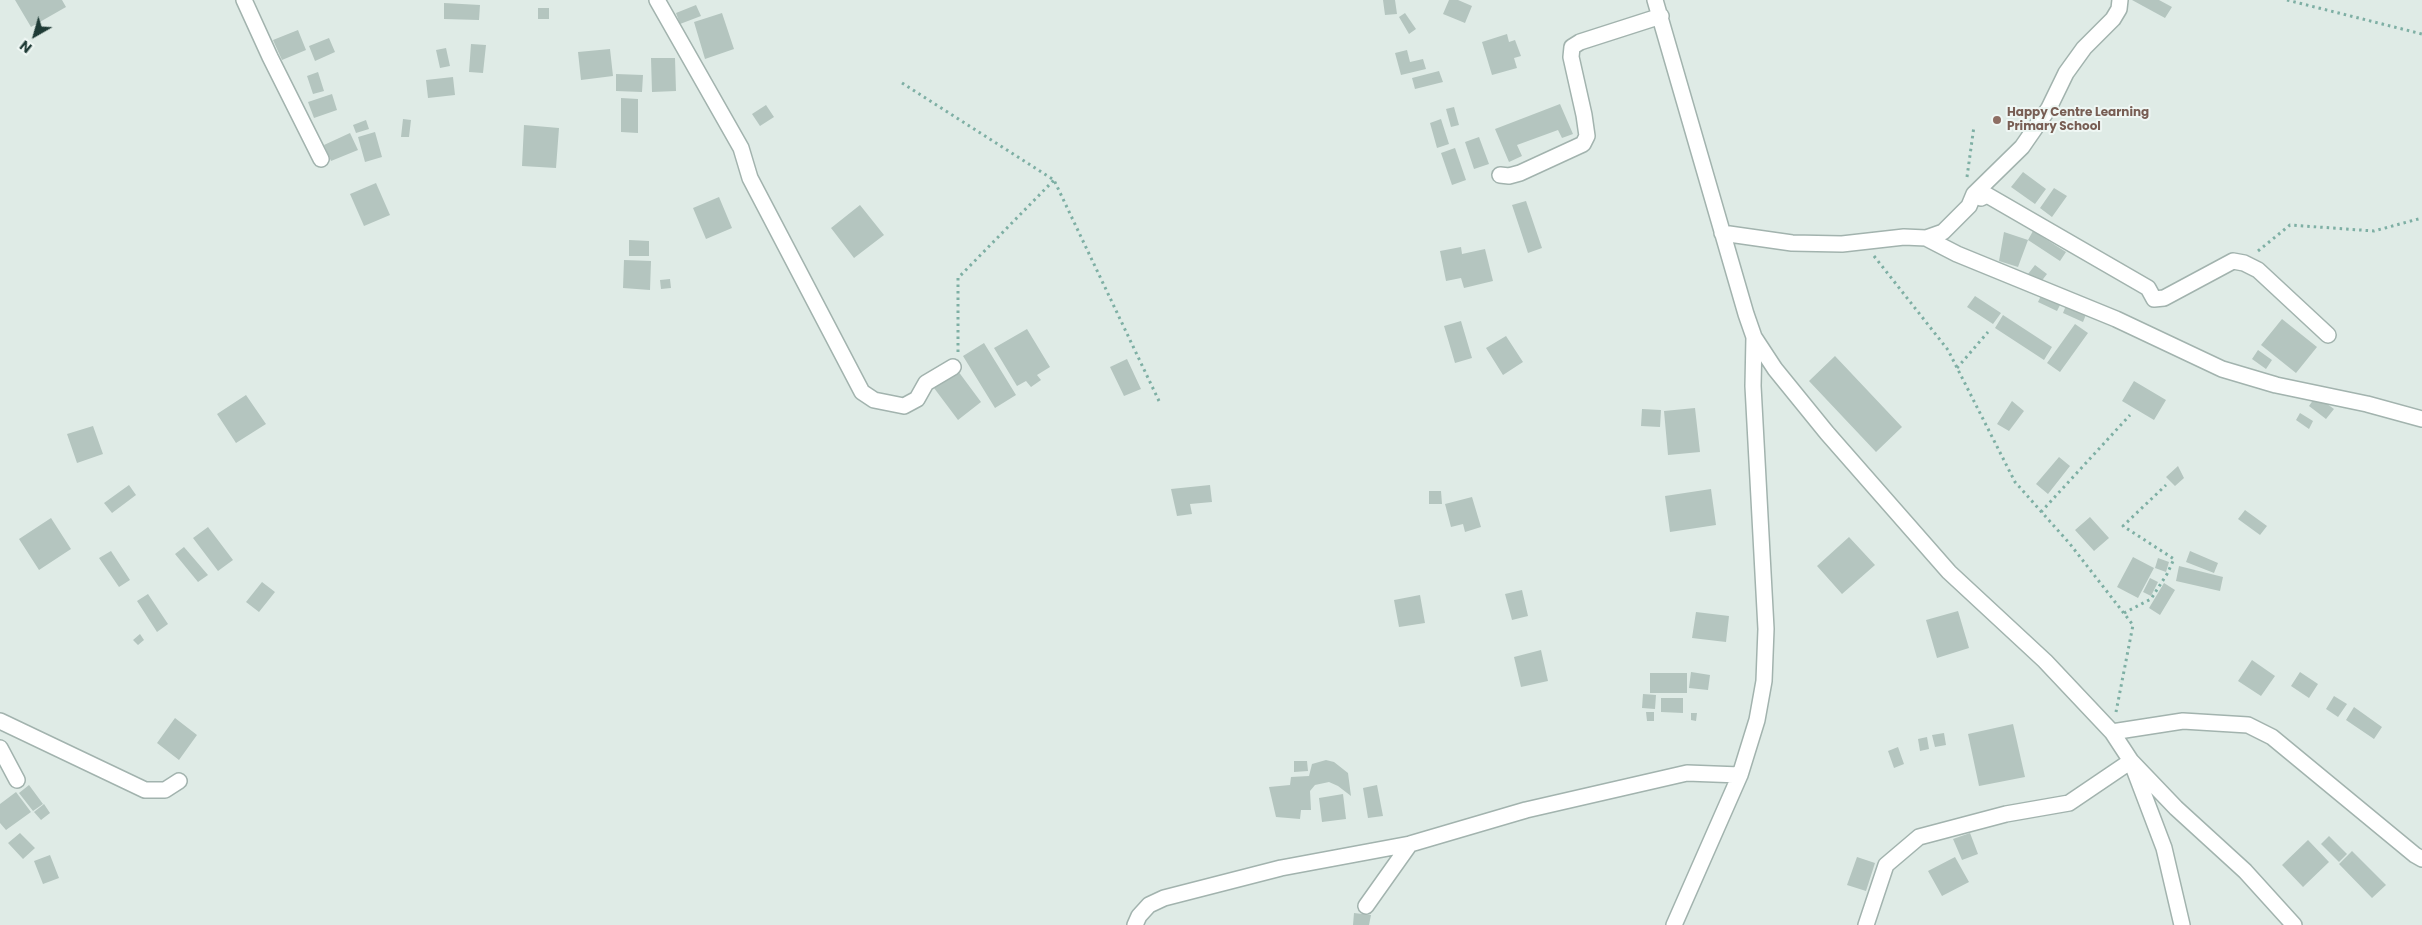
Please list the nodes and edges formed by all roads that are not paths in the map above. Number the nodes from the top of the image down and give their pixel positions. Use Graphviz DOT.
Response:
graph roads {
  1 [pos="244,0"];
  2 [pos="657,0"];
  3 [pos="1656,0"];
  4 [pos="2120,0"];
  5 [pos="1661,16"];
  6 [pos="321,159"];
  7 [pos="1500,174"];
  8 [pos="1970,189"];
  9 [pos="1722,233"];
  10 [pos="1926,238"];
  11 [pos="2328,335"];
  12 [pos="1754,337"];
  13 [pos="953,367"];
  14 [pos="2422,419"];
  15 [pos="0,721"];
  16 [pos="2112,732"];
  17 [pos="0,748"];
  18 [pos="2131,761"];
  19 [pos="1740,776"];
  20 [pos="17,780"];
  21 [pos="178,781"];
  22 [pos="1410,844"];
  23 [pos="2422,859"];
  24 [pos="1366,906"];
  25 [pos="1135,925"];
  26 [pos="1674,925"];
  27 [pos="1866,925"];
  28 [pos="2182,925"];
  29 [pos="2294,925"];
  1 -- 6 [label="street"];
  2 -- 13 [label="street"];
  3 -- 5 [label="street"];
  4 -- 8 [label="street"];
  5 -- 7 [label="street"];
  5 -- 9 [label="street"];
  8 -- 10 [label="street"];
  8 -- 11 [label="street"];
  9 -- 10 [label="street"];
  9 -- 12 [label="street"];
  10 -- 14 [label="street"];
  12 -- 16 [label="street"];
  12 -- 19 [label="street"];
  15 -- 21 [label="street"];
  16 -- 18 [label="street"];
  16 -- 23 [label="street"];
  17 -- 20 [label="street"];
  18 -- 27 [label="street"];
  18 -- 28 [label="street"];
  18 -- 29 [label="street"];
  19 -- 22 [label="street"];
  19 -- 26 [label="street"];
  22 -- 24 [label="street"];
  22 -- 25 [label="street"];
}
